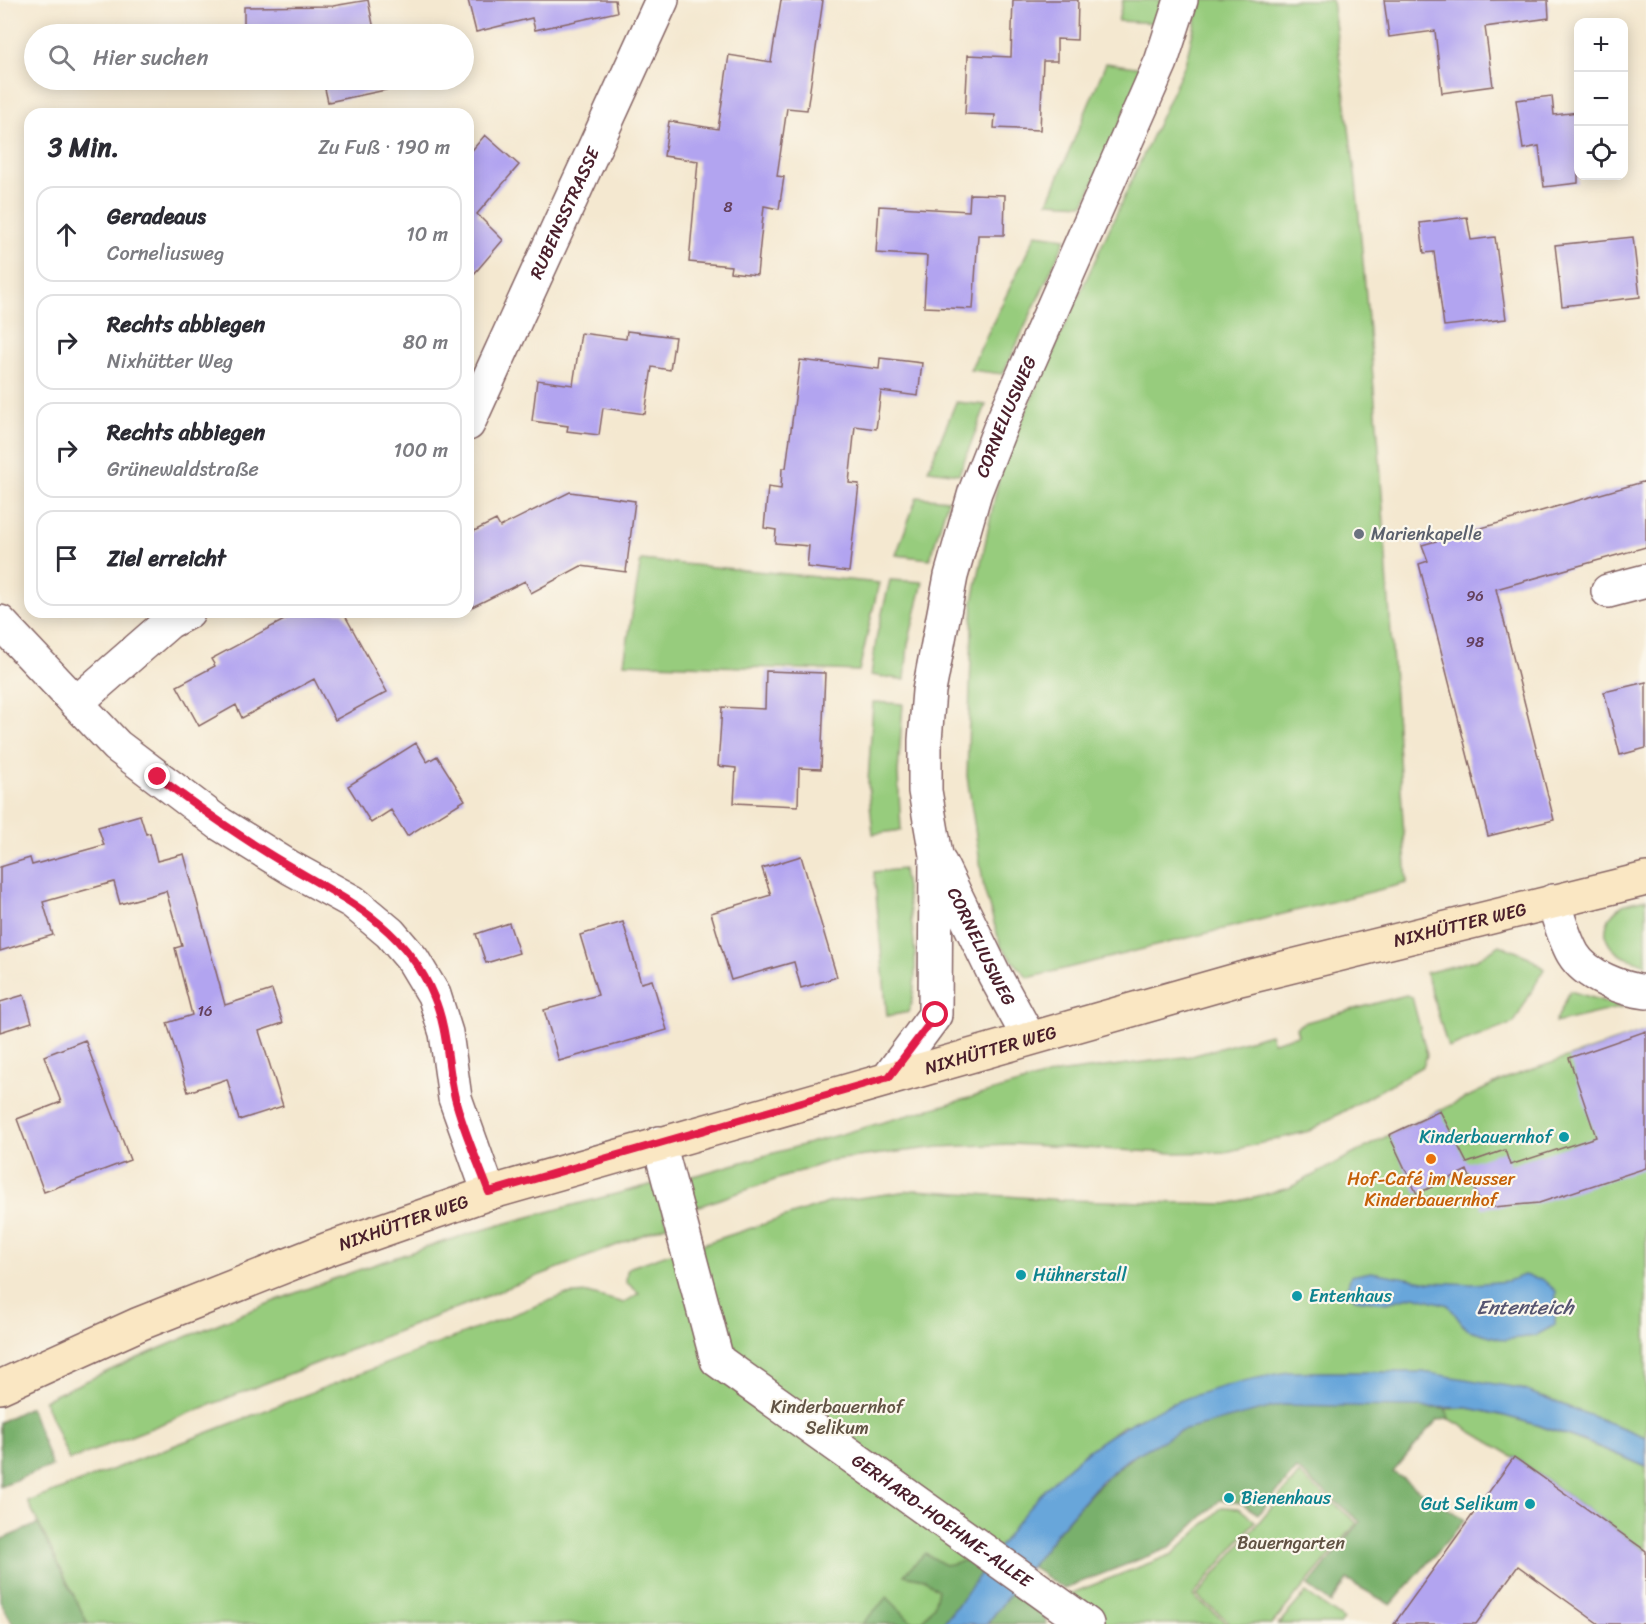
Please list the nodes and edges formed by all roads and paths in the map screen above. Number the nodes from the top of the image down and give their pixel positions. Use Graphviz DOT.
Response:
graph roads {
  1 [pos="662,0"];
  2 [pos="1181,0"];
  3 [pos="474,411"];
  4 [pos="1646,581"];
  5 [pos="1608,591"];
  6 [pos="177,618"];
  7 [pos="0,622"];
  8 [pos="76,703"];
  9 [pos="936,855"];
  10 [pos="1646,879"];
  11 [pos="1553,901"];
  12 [pos="1646,992"];
  13 [pos="1029,1038"];
  14 [pos="889,1077"];
  15 [pos="659,1143"];
  16 [pos="489,1192"];
  17 [pos="0,1387"];
  18 [pos="1087,1624"];
  1 -- 3 [label="street, RUBENSSTRASSE"];
  2 -- 9 [label="street, CORNELIUSWEG"];
  4 -- 5 [label="street"];
  6 -- 8 [label="street"];
  7 -- 8 [label="street"];
  8 -- 16 [label="street"];
  9 -- 13 [label="street, CORNELIUSWEG"];
  9 -- 14 [label="street, CORNELIUSWEG"];
  10 -- 11 [label="main road, NIXHÜTTER WEG"];
  11 -- 12 [label="street, NIXHÜTTER WEG"];
  11 -- 13 [label="main road, NIXHÜTTER WEG"];
  13 -- 14 [label="main road, NIXHÜTTER WEG"];
  14 -- 15 [label="main road, NIXHÜTTER WEG"];
  15 -- 16 [label="main road, NIXHÜTTER WEG"];
  15 -- 18 [label="street, GERHARD-HOEHME-ALLEE"];
  16 -- 17 [label="main road, NIXHÜTTER WEG"];
}
